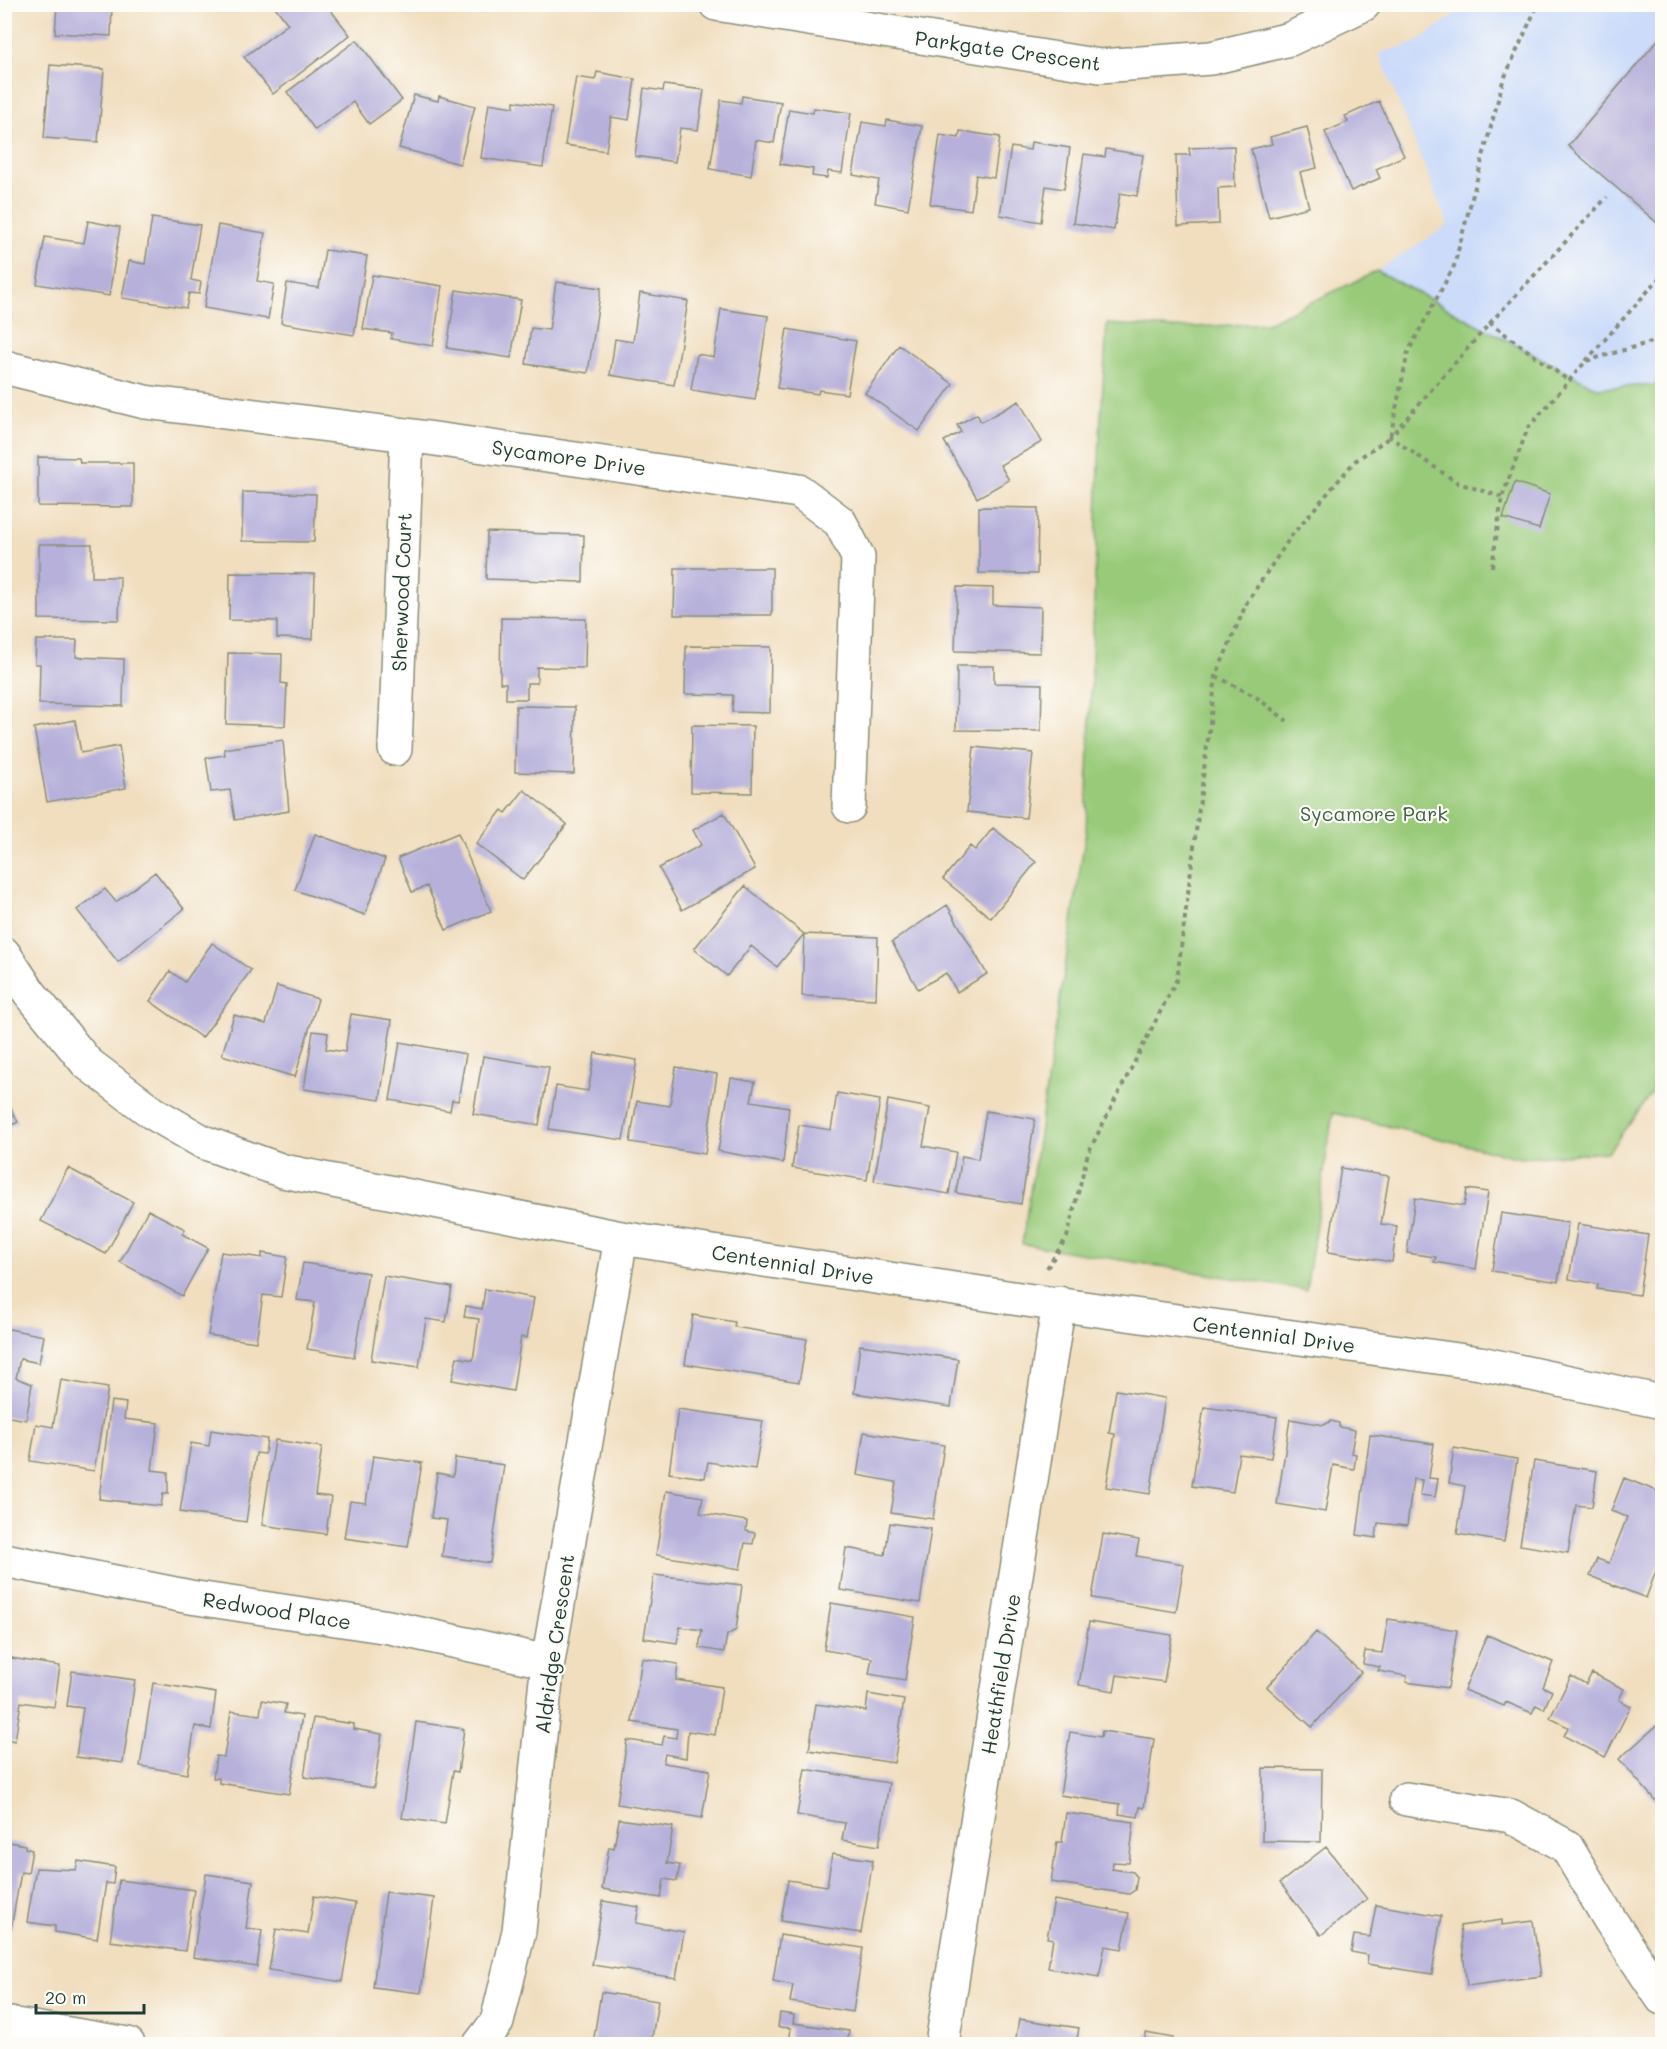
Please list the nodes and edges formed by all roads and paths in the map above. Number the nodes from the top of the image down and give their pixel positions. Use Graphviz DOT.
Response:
graph roads {
  1 [pos="716,4"];
  2 [pos="1364,4"];
  3 [pos="1538,4"];
  4 [pos="1607,197"];
  5 [pos="1662,275"];
  6 [pos="1490,323"];
  7 [pos="1662,339"];
  8 [pos="1586,361"];
  9 [pos="4,367"];
  10 [pos="1569,381"];
  11 [pos="406,435"];
  12 [pos="1390,437"];
  13 [pos="1502,497"];
  14 [pos="1492,567"];
  15 [pos="1216,676"];
  16 [pos="1287,721"];
  17 [pos="395,749"];
  18 [pos="849,806"];
  19 [pos="4,954"];
  20 [pos="621,1238"];
  21 [pos="1026,1300"];
  22 [pos="1059,1303"];
  23 [pos="1662,1402"];
  24 [pos="4,1560"];
  25 [pos="548,1662"];
  26 [pos="1406,1799"];
  27 [pos="1662,1998"];
  28 [pos="4,2023"];
  29 [pos="128,2044"];
  30 [pos="480,2044"];
  31 [pos="942,2044"];
  1 -- 2 [label="street, Parkgate Crescent"];
  3 -- 12 [label="path"];
  4 -- 6 [label="path"];
  5 -- 8 [label="path"];
  6 -- 10 [label="path"];
  6 -- 12 [label="path"];
  7 -- 8 [label="path"];
  8 -- 10 [label="path"];
  9 -- 11 [label="street, Sycamore Drive"];
  10 -- 13 [label="path"];
  11 -- 17 [label="street, Sherwood Court"];
  11 -- 18 [label="street, Sycamore Drive"];
  12 -- 13 [label="path"];
  12 -- 15 [label="path"];
  13 -- 14 [label="path"];
  15 -- 16 [label="path"];
  15 -- 21 [label="path"];
  19 -- 20 [label="street, Centennial Drive"];
  20 -- 21 [label="street, Centennial Drive"];
  20 -- 25 [label="street, Aldridge Crescent"];
  21 -- 22 [label="street, Centennial Drive"];
  22 -- 23 [label="street, Centennial Drive"];
  22 -- 31 [label="street, Heathfield Drive"];
  24 -- 25 [label="street, Redwood Place"];
  25 -- 30 [label="street, Aldridge Crescent"];
  26 -- 27 [label="street"];
  28 -- 29 [label="street"];
}
